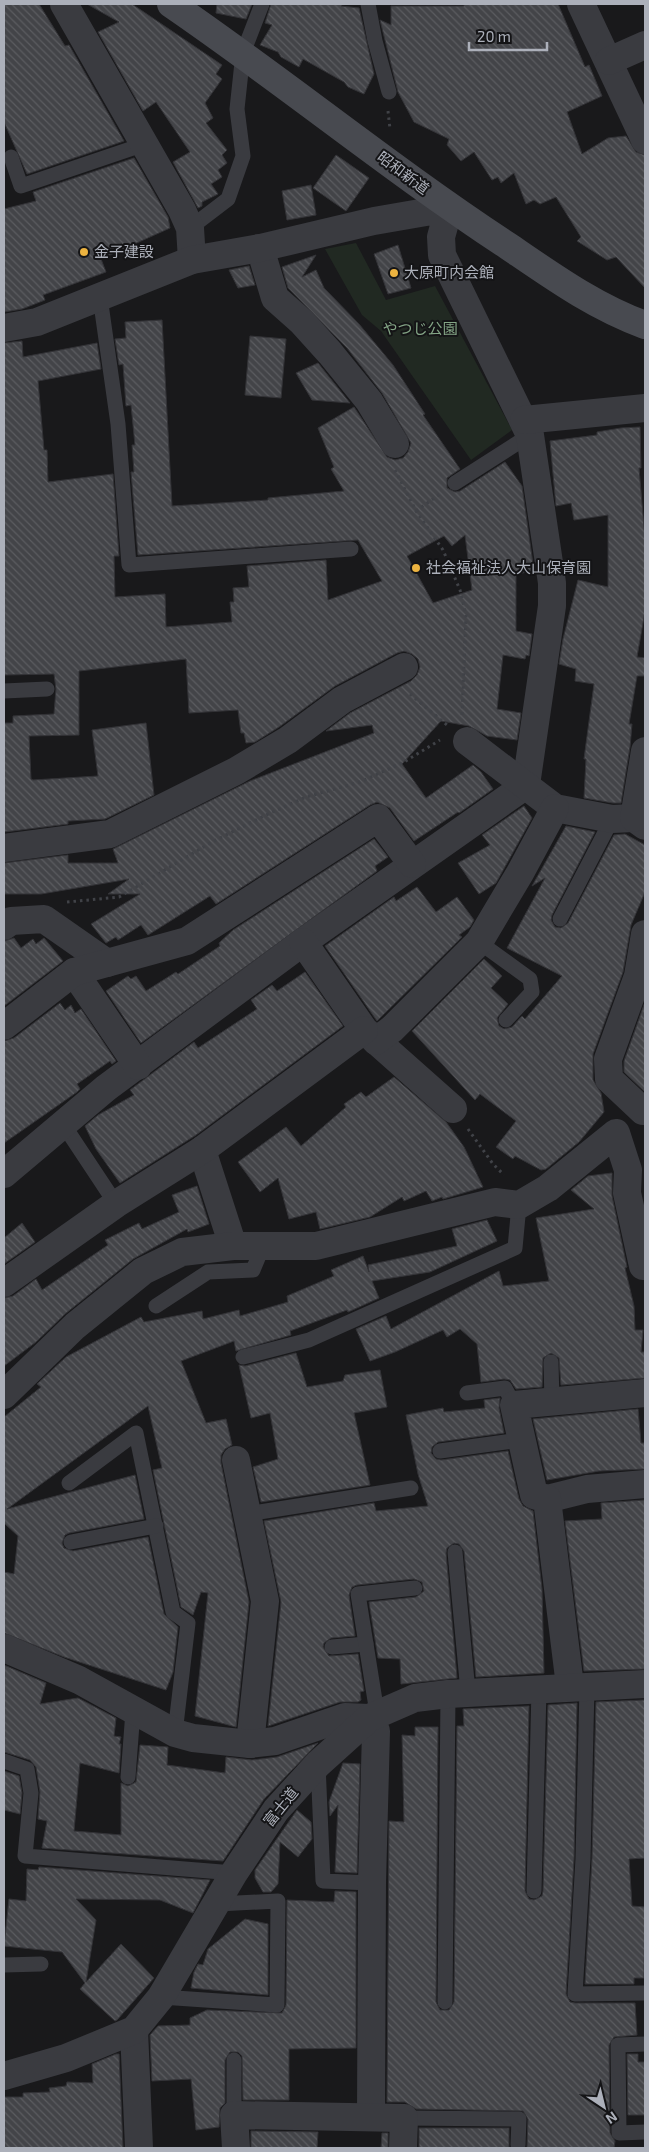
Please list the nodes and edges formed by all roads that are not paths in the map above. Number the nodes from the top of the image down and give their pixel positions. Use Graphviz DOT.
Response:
graph roads {
  1 [pos="64,4"];
  2 [pos="171,4"];
  3 [pos="262,4"];
  4 [pos="368,4"];
  5 [pos="581,4"];
  6 [pos="645,45"];
  7 [pos="243,53"];
  8 [pos="609,61"];
  9 [pos="389,92"];
  10 [pos="645,140"];
  11 [pos="145,144"];
  12 [pos="11,157"];
  13 [pos="449,208"];
  14 [pos="190,228"];
  15 [pos="260,248"];
  16 [pos="192,260"];
  17 [pos="100,298"];
  18 [pos="645,325"];
  19 [pos="4,328"];
  20 [pos="645,408"];
  21 [pos="527,428"];
  22 [pos="395,444"];
  23 [pos="455,483"];
  24 [pos="351,549"];
  25 [pos="404,667"];
  26 [pos="47,689"];
  27 [pos="4,691"];
  28 [pos="467,741"];
  29 [pos="645,751"];
  30 [pos="526,785"];
  31 [pos="555,808"];
  32 [pos="630,821"];
  33 [pos="4,848"];
  34 [pos="412,864"];
  35 [pos="560,919"];
  36 [pos="4,926"];
  37 [pos="645,934"];
  38 [pos="303,942"];
  39 [pos="478,942"];
  40 [pos="106,963"];
  41 [pos="74,972"];
  42 [pos="506,1020"];
  43 [pos="4,1026"];
  44 [pos="370,1036"];
  45 [pos="138,1066"];
  46 [pos="453,1108"];
  47 [pos="644,1111"];
  48 [pos="63,1124"];
  49 [pos="616,1133"];
  50 [pos="202,1150"];
  51 [pos="4,1174"];
  52 [pos="116,1204"];
  53 [pos="519,1205"];
  54 [pos="233,1246"];
  55 [pos="263,1246"];
  56 [pos="643,1266"];
  57 [pos="4,1283"];
  58 [pos="156,1306"];
  59 [pos="242,1357"];
  60 [pos="551,1362"];
  61 [pos="467,1393"];
  62 [pos="645,1393"];
  63 [pos="4,1395"];
  64 [pos="552,1402"];
  65 [pos="514,1406"];
  66 [pos="520,1440"];
  67 [pos="440,1451"];
  68 [pos="236,1460"];
  69 [pos="69,1483"];
  70 [pos="645,1484"];
  71 [pos="410,1488"];
  72 [pos="548,1499"];
  73 [pos="247,1514"];
  74 [pos="156,1526"];
  75 [pos="71,1542"];
  76 [pos="455,1552"];
  77 [pos="415,1588"];
  78 [pos="366,1644"];
  79 [pos="332,1647"];
  80 [pos="4,1648"];
  81 [pos="645,1684"];
  82 [pos="579,1686"];
  83 [pos="539,1688"];
  84 [pos="458,1693"];
  85 [pos="133,1711"];
  86 [pos="373,1716"];
  87 [pos="175,1733"];
  88 [pos="250,1744"];
  89 [pos="4,1761"];
  90 [pos="318,1764"];
  91 [pos="128,1777"];
  92 [pos="234,1873"];
  93 [pos="372,1883"];
  94 [pos="534,1891"];
  95 [pos="218,1904"];
  96 [pos="40,1964"];
  97 [pos="4,1966"];
  98 [pos="645,1992"];
  99 [pos="162,1997"];
  100 [pos="446,2002"];
  101 [pos="134,2030"];
  102 [pos="645,2044"];
  103 [pos="234,2060"];
  104 [pos="4,2076"];
  105 [pos="234,2115"];
  106 [pos="370,2117"];
  107 [pos="404,2118"];
  108 [pos="645,2132"];
  109 [pos="518,2145"];
  110 [pos="139,2148"];
  111 [pos="236,2148"];
  112 [pos="404,2148"];
  1 -- 11 [label="street"];
  2 -- 7 [label="main road, 昭和新道"];
  3 -- 7 [label="lane"];
  4 -- 9 [label="lane"];
  5 -- 8 [label="street"];
  6 -- 8 [label="street"];
  7 -- 13 [label="main road, 昭和新道"];
  7 -- 14 [label="lane"];
  8 -- 10 [label="street"];
  11 -- 12 [label="lane"];
  11 -- 14 [label="street"];
  13 -- 15 [label="street"];
  13 -- 18 [label="main road, 昭和新道"];
  13 -- 21 [label="street"];
  14 -- 16 [label="street"];
  15 -- 16 [label="street"];
  15 -- 22 [label="street"];
  16 -- 17 [label="street"];
  17 -- 19 [label="street"];
  17 -- 24 [label="lane"];
  20 -- 21 [label="street"];
  21 -- 23 [label="lane"];
  21 -- 30 [label="street"];
  25 -- 33 [label="street"];
  26 -- 27 [label="lane"];
  28 -- 30 [label="street"];
  29 -- 32 [label="street"];
  30 -- 31 [label="street"];
  30 -- 34 [label="street"];
  31 -- 32 [label="street"];
  31 -- 39 [label="street"];
  32 -- 35 [label="lane"];
  34 -- 38 [label="street"];
  34 -- 40 [label="street"];
  36 -- 40 [label="street"];
  37 -- 47 [label="street"];
  38 -- 44 [label="street"];
  38 -- 45 [label="street"];
  39 -- 42 [label="lane"];
  39 -- 44 [label="street"];
  40 -- 41 [label="street"];
  41 -- 43 [label="street"];
  41 -- 45 [label="street"];
  44 -- 46 [label="street"];
  44 -- 50 [label="street"];
  45 -- 48 [label="street"];
  47 -- 49 [label="street"];
  48 -- 51 [label="street"];
  48 -- 52 [label="lane"];
  49 -- 53 [label="street"];
  49 -- 56 [label="street"];
  50 -- 52 [label="street"];
  50 -- 54 [label="street"];
  52 -- 57 [label="street"];
  53 -- 55 [label="street"];
  53 -- 59 [label="lane"];
  54 -- 55 [label="street"];
  54 -- 63 [label="street"];
  55 -- 58 [label="lane"];
  60 -- 64 [label="lane"];
  61 -- 65 [label="lane"];
  62 -- 64 [label="street"];
  64 -- 65 [label="street"];
  65 -- 66 [label="street"];
  66 -- 67 [label="lane"];
  66 -- 72 [label="street"];
  68 -- 73 [label="street"];
  69 -- 74 [label="lane"];
  70 -- 72 [label="street"];
  71 -- 73 [label="lane"];
  72 -- 82 [label="street"];
  73 -- 88 [label="street"];
  74 -- 75 [label="lane"];
  74 -- 87 [label="lane"];
  76 -- 84 [label="lane"];
  77 -- 78 [label="lane"];
  78 -- 79 [label="lane"];
  78 -- 86 [label="lane"];
  80 -- 85 [label="street"];
  81 -- 82 [label="street, 富士道"];
  82 -- 83 [label="street, 富士道"];
  82 -- 98 [label="lane"];
  83 -- 84 [label="street, 富士道"];
  83 -- 94 [label="lane"];
  84 -- 86 [label="street, 富士道"];
  84 -- 100 [label="lane"];
  85 -- 87 [label="street"];
  85 -- 91 [label="lane"];
  86 -- 88 [label="street"];
  86 -- 90 [label="street, 富士道"];
  86 -- 93 [label="street"];
  87 -- 88 [label="street"];
  89 -- 92 [label="lane"];
  90 -- 92 [label="street, 富士道"];
  90 -- 93 [label="lane"];
  92 -- 95 [label="street, 富士道"];
  93 -- 106 [label="street"];
  95 -- 99 [label="street, 富士道"];
  95 -- 99 [label="lane"];
  96 -- 97 [label="lane"];
  99 -- 101 [label="street, 富士道"];
  101 -- 104 [label="street, 富士道"];
  101 -- 110 [label="street"];
  102 -- 108 [label="lane"];
  103 -- 105 [label="lane"];
  105 -- 106 [label="street"];
  105 -- 111 [label="street"];
  106 -- 107 [label="street"];
  107 -- 109 [label="lane"];
  107 -- 112 [label="street"];
}
